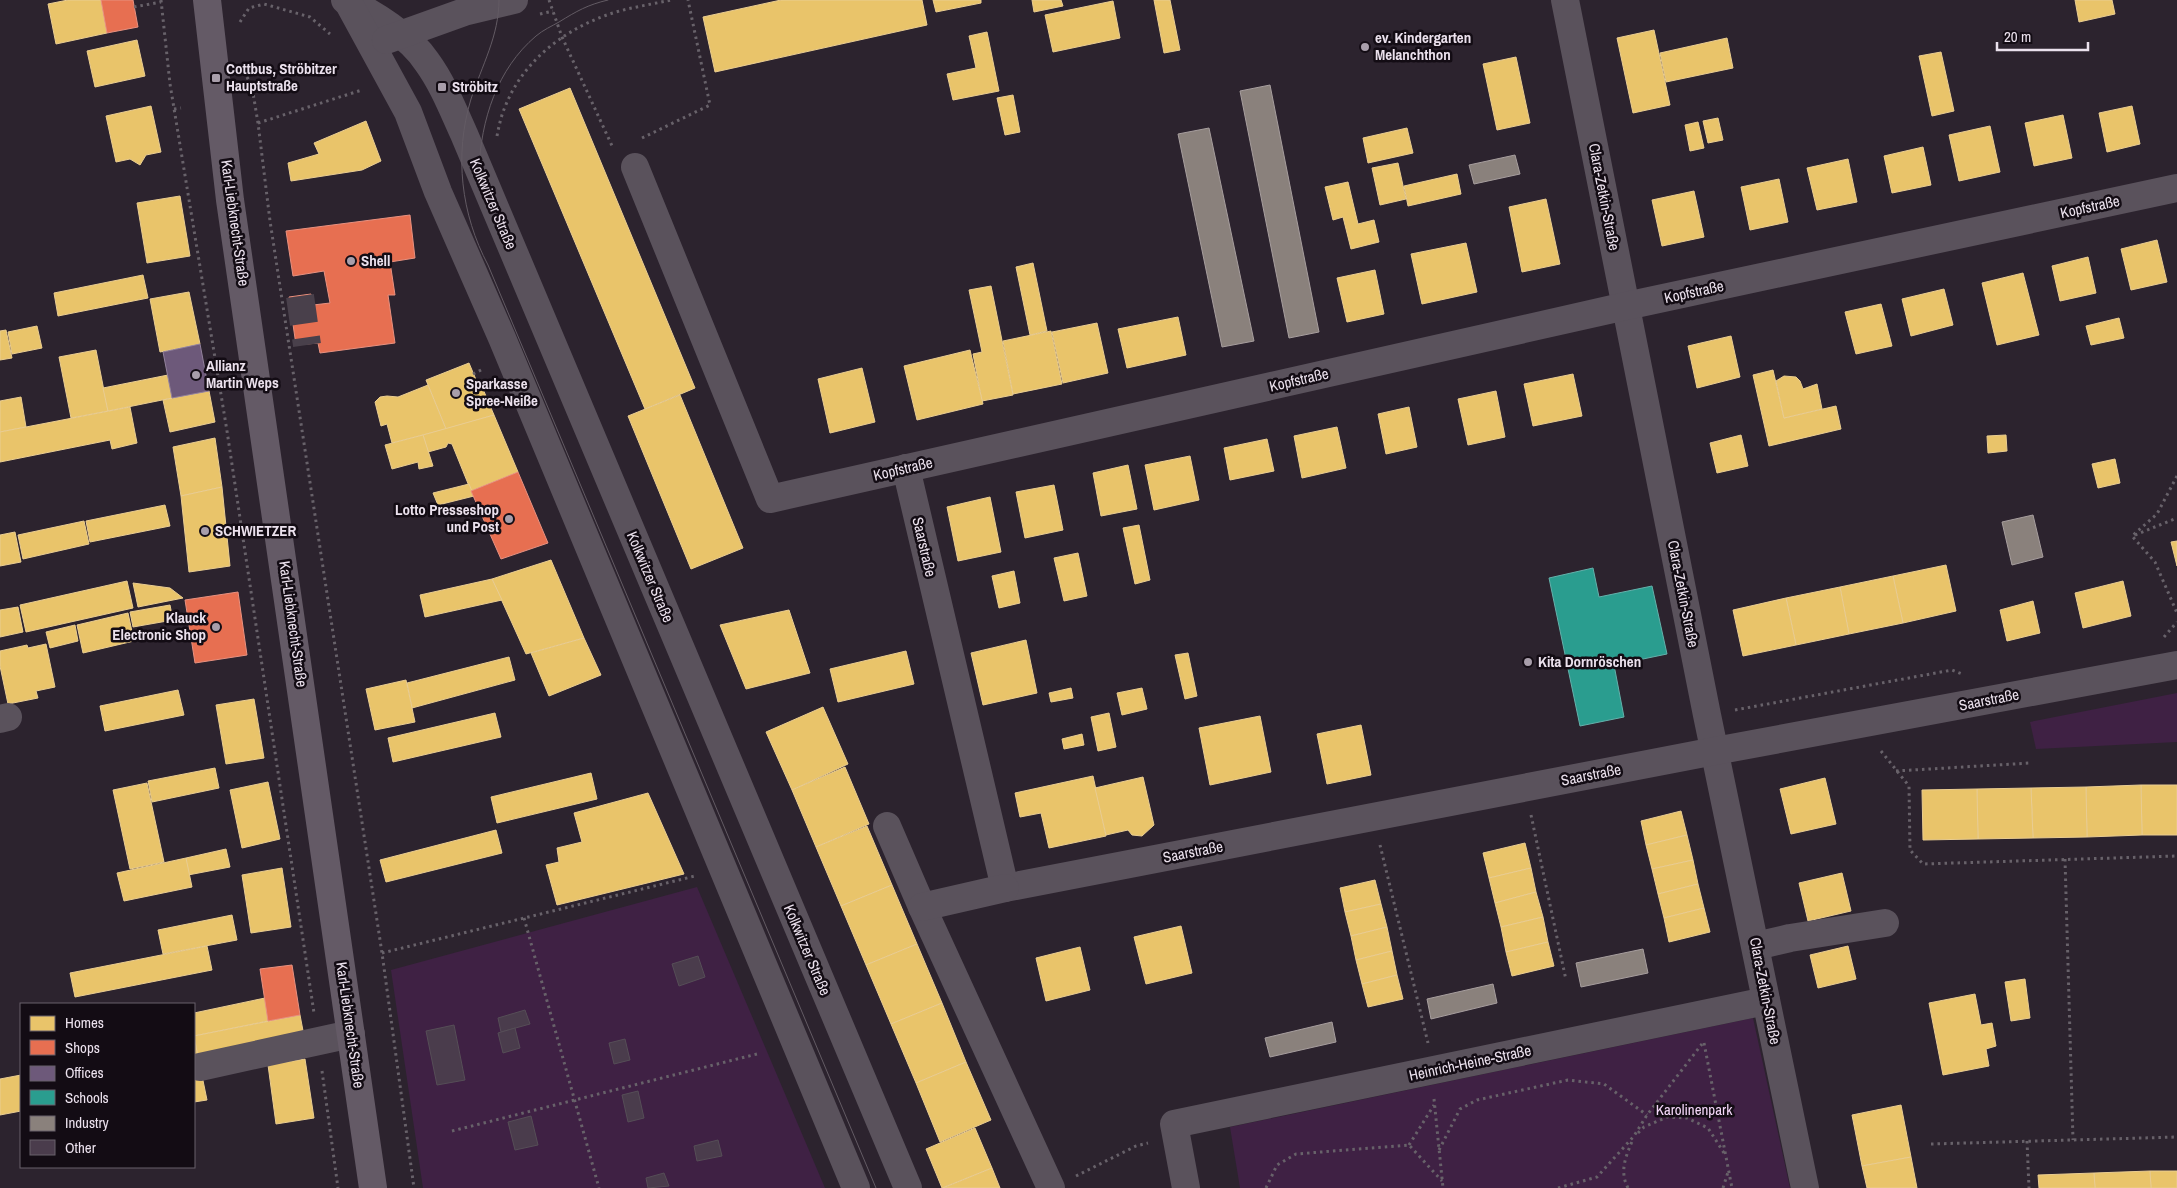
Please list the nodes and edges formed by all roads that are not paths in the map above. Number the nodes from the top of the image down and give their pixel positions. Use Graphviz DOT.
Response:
graph roads {
  1 [pos="206,0"];
  2 [pos="347,0"];
  3 [pos="514,0"];
  4 [pos="1565,0"];
  5 [pos="402,34"];
  6 [pos="372,45"];
  7 [pos="635,168"];
  8 [pos="479,169"];
  9 [pos="2177,188"];
  10 [pos="1626,306"];
  11 [pos="906,468"];
  12 [pos="2177,665"];
  13 [pos="1715,751"];
  14 [pos="887,826"];
  15 [pos="1005,888"];
  16 [pos="922,907"];
  17 [pos="1885,923"];
  18 [pos="1756,946"];
  19 [pos="1766,1001"];
  20 [pos="351,1034"];
  21 [pos="200,1067"];
  22 [pos="1061,1183"];
  23 [pos="373,1188"];
  24 [pos="856,1188"];
  25 [pos="890,1188"];
  26 [pos="908,1188"];
  27 [pos="1186,1188"];
  28 [pos="1805,1188"];
  1 -- 20 [label="main road, Karl-Liebknecht-Straße"];
  2 -- 5 [label="street, Kolkwitzer Straße"];
  2 -- 6 [label="street, Kolkwitzer Straße"];
  3 -- 5 [label="street"];
  4 -- 10 [label="street, Clara-Zetkin-Straße"];
  5 -- 6 [label="street"];
  5 -- 8 [label="street, Kolkwitzer Straße"];
  6 -- 24 [label="street, Kolkwitzer Straße"];
  7 -- 11 [label="street, Kopfstraße"];
  8 -- 25 [label="street"];
  8 -- 26 [label="street, Kolkwitzer Straße"];
  9 -- 10 [label="street, Kopfstraße"];
  10 -- 11 [label="street, Kopfstraße"];
  10 -- 13 [label="street, Clara-Zetkin-Straße"];
  11 -- 15 [label="street, Saarstraße"];
  12 -- 13 [label="street, Saarstraße"];
  13 -- 15 [label="street, Saarstraße"];
  13 -- 18 [label="street, Clara-Zetkin-Straße"];
  14 -- 16 [label="street"];
  15 -- 16 [label="street, Saarstraße"];
  16 -- 22 [label="street"];
  17 -- 18 [label="street"];
  18 -- 19 [label="street, Clara-Zetkin-Straße"];
  19 -- 27 [label="street, Heinrich-Heine-Straße"];
  19 -- 28 [label="street, Clara-Zetkin-Straße"];
  20 -- 21 [label="street"];
  20 -- 23 [label="main road, Karl-Liebknecht-Straße"];
}
